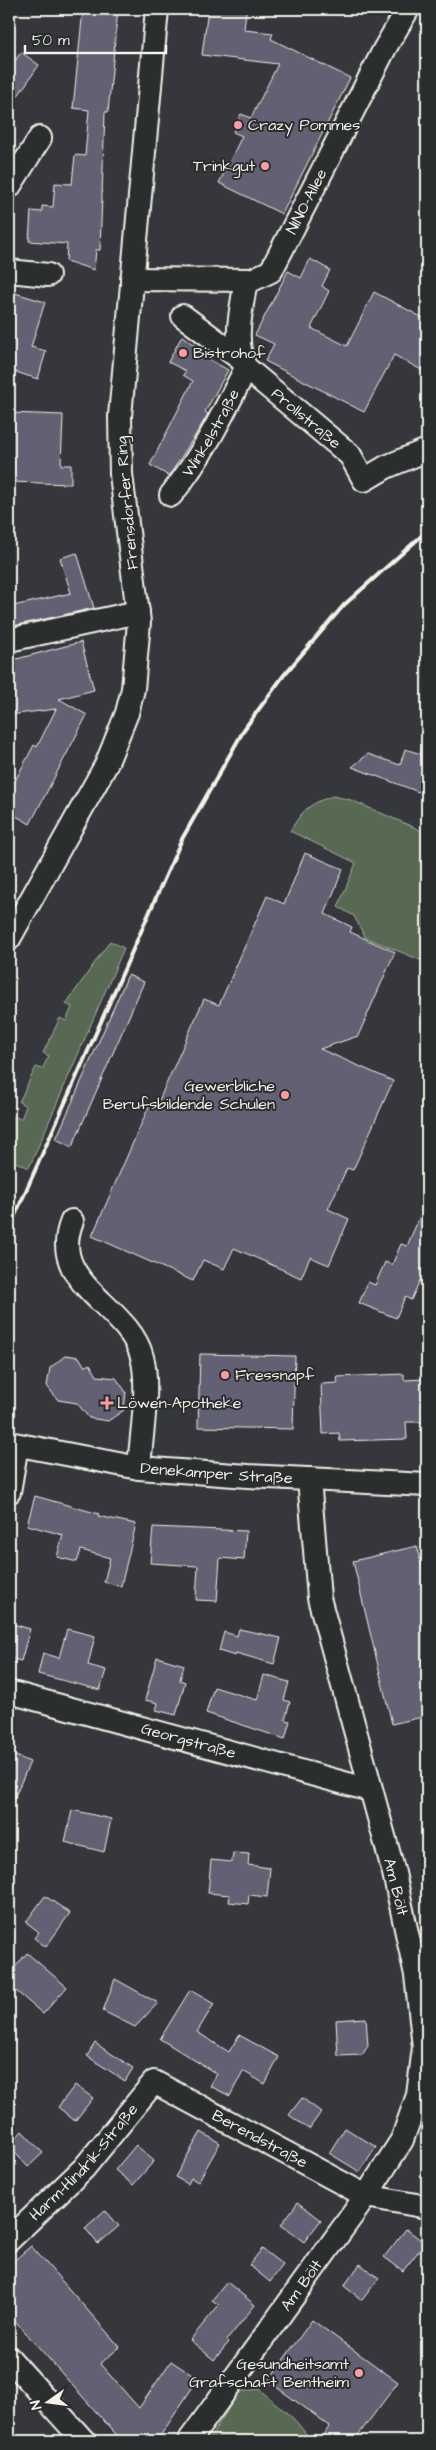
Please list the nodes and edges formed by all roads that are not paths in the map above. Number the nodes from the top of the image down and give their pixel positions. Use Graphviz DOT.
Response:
graph roads {
  1 [pos="157,9"];
  2 [pos="408,9"];
  3 [pos="40,138"];
  4 [pos="9,186"];
  5 [pos="9,272"];
  6 [pos="48,275"];
  7 [pos="132,279"];
  8 [pos="246,280"];
  9 [pos="183,316"];
  10 [pos="244,364"];
  11 [pos="427,450"];
  12 [pos="171,495"];
  13 [pos="138,612"];
  14 [pos="9,640"];
  15 [pos="9,938"];
  16 [pos="72,1221"];
  17 [pos="13,1444"];
  18 [pos="139,1468"];
  19 [pos="309,1479"];
  20 [pos="427,1486"];
  21 [pos="9,1492"];
  22 [pos="9,1692"];
  23 [pos="370,1790"];
  24 [pos="154,2082"];
  25 [pos="366,2196"];
  26 [pos="427,2207"];
  27 [pos="9,2240"];
  28 [pos="9,2358"];
  29 [pos="84,2441"];
  30 [pos="190,2441"];
  1 -- 7 [label="street, Frensdorfer Ring"];
  2 -- 8 [label="street, NINO-Allee"];
  3 -- 4 [label="street"];
  5 -- 6 [label="street"];
  7 -- 8 [label="street, NINO-Allee"];
  7 -- 13 [label="street, Frensdorfer Ring"];
  8 -- 10 [label="street"];
  9 -- 10 [label="street, Prollstraße"];
  10 -- 11 [label="street, Prollstraße"];
  10 -- 12 [label="street, Winkelstraße"];
  13 -- 14 [label="street"];
  13 -- 15 [label="street, Frensdorfer Ring"];
  16 -- 18 [label="street"];
  17 -- 18 [label="street, Denekamper Straße"];
  17 -- 21 [label="street"];
  18 -- 19 [label="street, Denekamper Straße"];
  19 -- 20 [label="street, Denekamper Straße"];
  19 -- 23 [label="street, Am Bölt"];
  22 -- 23 [label="street, Georgstraße"];
  23 -- 25 [label="street, Am Bölt"];
  24 -- 25 [label="street, Berendstraße"];
  24 -- 27 [label="street, Harm-Hindrik-Straße"];
  25 -- 26 [label="street, Berendstraße"];
  25 -- 30 [label="street, Am Bölt"];
  28 -- 29 [label="street"];
}
